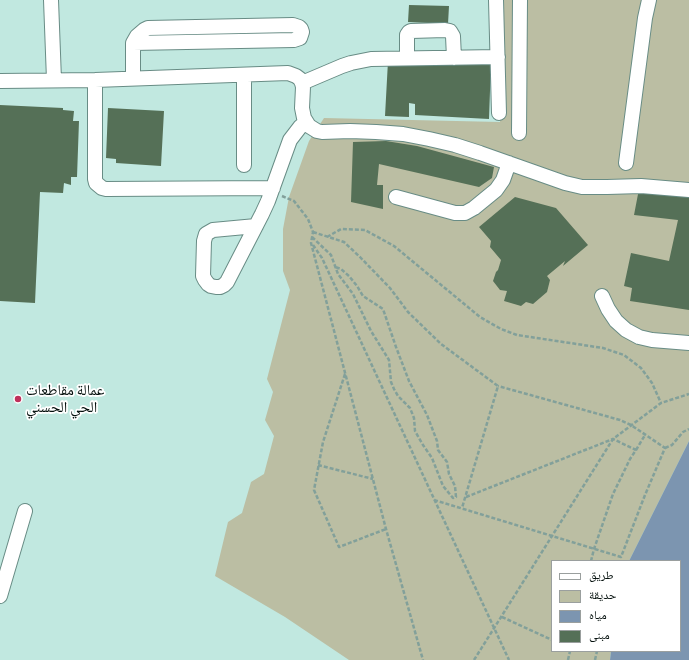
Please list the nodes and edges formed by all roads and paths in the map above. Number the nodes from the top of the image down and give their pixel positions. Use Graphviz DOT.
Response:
graph roads {
  1 [pos="51,0"];
  2 [pos="496,0"];
  3 [pos="520,0"];
  4 [pos="649,0"];
  5 [pos="133,43"];
  6 [pos="407,58"];
  7 [pos="454,58"];
  8 [pos="498,58"];
  9 [pos="244,75"];
  10 [pos="133,78"];
  11 [pos="54,80"];
  12 [pos="95,80"];
  13 [pos="0,81"];
  14 [pos="302,82"];
  15 [pos="499,113"];
  16 [pos="306,122"];
  17 [pos="519,133"];
  18 [pos="509,163"];
  19 [pos="626,163"];
  20 [pos="244,165"];
  21 [pos="272,190"];
  22 [pos="689,190"];
  23 [pos="396,197"];
  24 [pos="256,226"];
  25 [pos="312,232"];
  26 [pos="326,236"];
  27 [pos="312,237"];
  28 [pos="311,243"];
  29 [pos="335,267"];
  30 [pos="602,296"];
  31 [pos="689,343"];
  32 [pos="346,372"];
  33 [pos="498,386"];
  34 [pos="689,394"];
  35 [pos="661,403"];
  36 [pos="631,426"];
  37 [pos="689,429"];
  38 [pos="644,435"];
  39 [pos="613,439"];
  40 [pos="665,448"];
  41 [pos="636,450"];
  42 [pos="318,464"];
  43 [pos="373,479"];
  44 [pos="466,497"];
  45 [pos="434,500"];
  46 [pos="462,508"];
  47 [pos="25,511"];
  48 [pos="386,529"];
  49 [pos="552,536"];
  50 [pos="594,549"];
  51 [pos="621,557"];
  52 [pos="591,560"];
  53 [pos="620,560"];
  54 [pos="0,596"];
  55 [pos="501,617"];
  56 [pos="494,628"];
  57 [pos="551,640"];
  58 [pos="422,660"];
  59 [pos="474,660"];
  60 [pos="509,660"];
  1 -- 11 [label="street"];
  2 -- 8 [label="street"];
  3 -- 17 [label="street"];
  4 -- 19 [label="street"];
  5 -- 5 [label="street"];
  5 -- 10 [label="street"];
  6 -- 7 [label="street"];
  6 -- 7 [label="street"];
  6 -- 14 [label="street"];
  7 -- 8 [label="street"];
  8 -- 15 [label="street"];
  9 -- 10 [label="street"];
  9 -- 14 [label="street"];
  9 -- 20 [label="street"];
  10 -- 12 [label="street"];
  11 -- 12 [label="street"];
  11 -- 13 [label="street"];
  12 -- 21 [label="street"];
  14 -- 16 [label="street"];
  16 -- 18 [label="street"];
  16 -- 21 [label="street"];
  18 -- 22 [label="street"];
  18 -- 23 [label="street"];
  21 -- 24 [label="street"];
  21 -- 25 [label="path"];
  24 -- 24 [label="street"];
  25 -- 26 [label="path"];
  25 -- 27 [label="path"];
  26 -- 33 [label="path"];
  26 -- 35 [label="path"];
  27 -- 28 [label="path"];
  27 -- 29 [label="path"];
  28 -- 32 [label="path"];
  28 -- 45 [label="path"];
  29 -- 29 [label="path"];
  30 -- 31 [label="street"];
  32 -- 42 [label="path"];
  32 -- 43 [label="path"];
  33 -- 36 [label="path"];
  33 -- 44 [label="path"];
  34 -- 35 [label="path"];
  35 -- 36 [label="path"];
  36 -- 38 [label="path"];
  36 -- 39 [label="path"];
  37 -- 40 [label="path"];
  38 -- 40 [label="path"];
  38 -- 41 [label="path"];
  39 -- 41 [label="path"];
  39 -- 44 [label="path"];
  39 -- 49 [label="path"];
  40 -- 51 [label="path"];
  41 -- 50 [label="path"];
  42 -- 43 [label="path"];
  42 -- 48 [label="path"];
  43 -- 48 [label="path"];
  44 -- 46 [label="path"];
  45 -- 46 [label="path"];
  45 -- 56 [label="path"];
  46 -- 49 [label="path"];
  47 -- 54 [label="street"];
  48 -- 58 [label="path"];
  49 -- 50 [label="path"];
  49 -- 55 [label="path"];
  50 -- 51 [label="path"];
  50 -- 52 [label="path"];
  51 -- 53 [label="path"];
  55 -- 56 [label="path"];
  55 -- 57 [label="path"];
  56 -- 59 [label="path"];
  56 -- 60 [label="path"];
}
